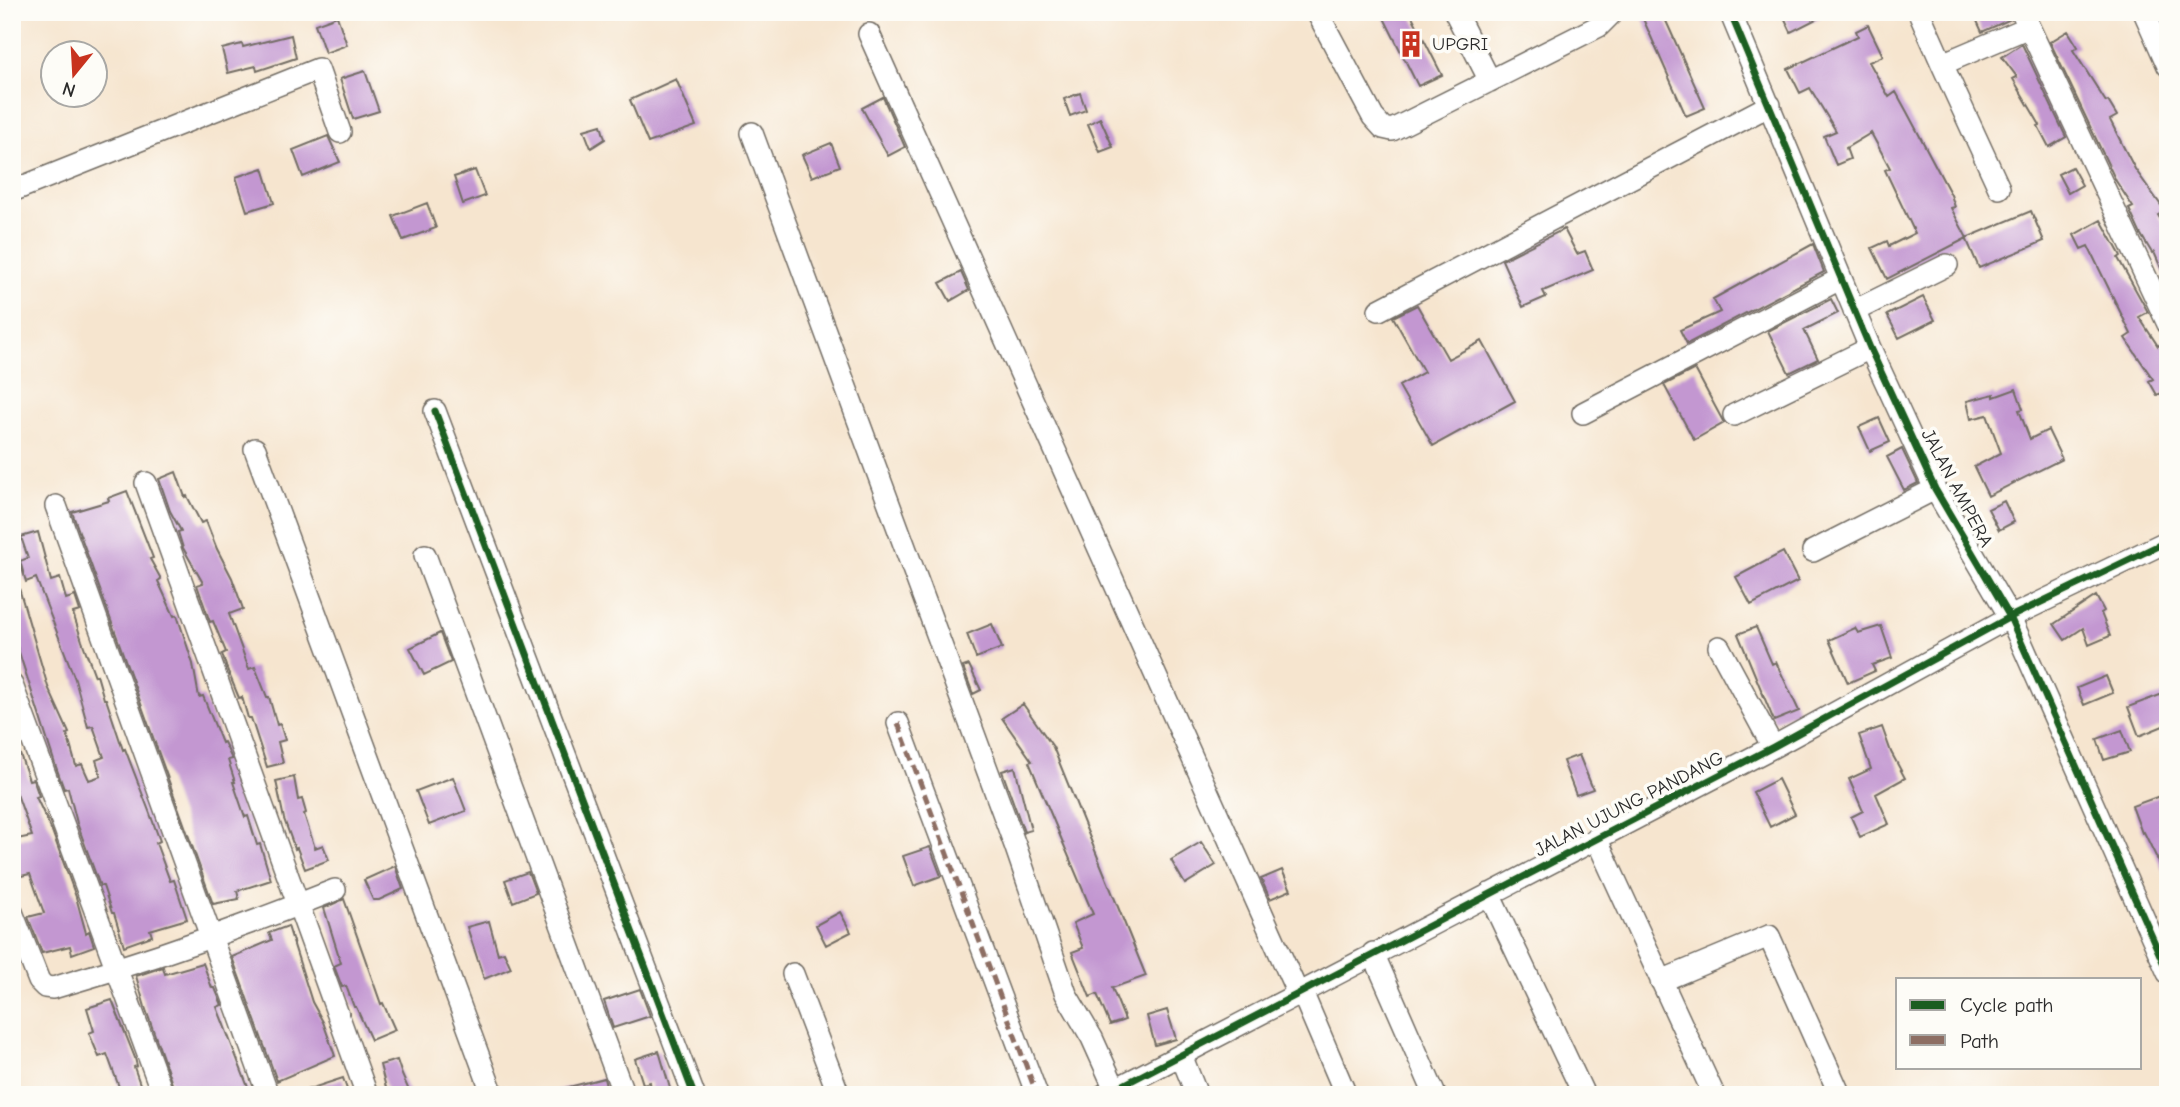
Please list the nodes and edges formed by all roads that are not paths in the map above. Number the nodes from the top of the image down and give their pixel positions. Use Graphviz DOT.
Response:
graph roads {
  1 [pos="1317,12"];
  2 [pos="1455,12"];
  3 [pos="1613,12"];
  4 [pos="1730,12"];
  5 [pos="1919,12"];
  6 [pos="2144,12"];
  7 [pos="2026,20"];
  8 [pos="869,34"];
  9 [pos="1942,64"];
  10 [pos="2168,66"];
  11 [pos="1490,81"];
  12 [pos="1770,105"];
  13 [pos="340,132"];
  14 [pos="752,133"];
  15 [pos="1999,188"];
  16 [pos="12,191"];
  17 [pos="1947,265"];
  18 [pos="1840,279"];
  19 [pos="1379,310"];
  20 [pos="1854,311"];
  21 [pos="2168,324"];
  22 [pos="1870,348"];
  23 [pos="435,411"];
  24 [pos="1583,413"];
  25 [pos="1734,415"];
  26 [pos="255,449"];
  27 [pos="146,483"];
  28 [pos="1935,489"];
  29 [pos="56,506"];
  30 [pos="2168,541"];
  31 [pos="1814,551"];
  32 [pos="425,555"];
  33 [pos="2010,617"];
  34 [pos="1719,647"];
  35 [pos="12,685"];
  36 [pos="898,723"];
  37 [pos="1773,747"];
  38 [pos="1596,838"];
  39 [pos="335,890"];
  40 [pos="1489,894"];
  41 [pos="298,905"];
  42 [pos="12,912"];
  43 [pos="210,938"];
  44 [pos="1373,953"];
  45 [pos="115,970"];
  46 [pos="2168,973"];
  47 [pos="793,974"];
  48 [pos="1661,981"];
  49 [pos="1300,993"];
  50 [pos="1181,1055"];
  51 [pos="1110,1092"];
  52 [pos="163,1095"];
  53 [pos="268,1095"];
  54 [pos="367,1095"];
  55 [pos="493,1095"];
  56 [pos="624,1095"];
  57 [pos="694,1095"];
  58 [pos="839,1095"];
  59 [pos="1037,1095"];
  60 [pos="1197,1095"];
  61 [pos="1346,1095"];
  62 [pos="1435,1095"];
  63 [pos="1584,1095"];
  64 [pos="1714,1095"];
  65 [pos="1840,1095"];
  1 -- 11 [label="street"];
  2 -- 11 [label="street"];
  3 -- 11 [label="street"];
  4 -- 12 [label="street, JALAN AMPERA"];
  5 -- 9 [label="street"];
  6 -- 10 [label="street"];
  7 -- 9 [label="street"];
  7 -- 21 [label="street"];
  8 -- 49 [label="street"];
  9 -- 15 [label="street"];
  12 -- 18 [label="street, JALAN AMPERA"];
  12 -- 19 [label="street"];
  13 -- 16 [label="street"];
  14 -- 51 [label="street"];
  17 -- 20 [label="street"];
  18 -- 20 [label="street, JALAN AMPERA"];
  18 -- 24 [label="street"];
  20 -- 22 [label="street, JALAN AMPERA"];
  22 -- 25 [label="street"];
  22 -- 28 [label="street, JALAN AMPERA"];
  23 -- 57 [label="street"];
  26 -- 55 [label="street"];
  27 -- 41 [label="street"];
  28 -- 31 [label="street"];
  28 -- 33 [label="street, JALAN AMPERA"];
  29 -- 43 [label="street"];
  30 -- 33 [label="street, JALAN UJUNG PANDANG"];
  32 -- 56 [label="street"];
  33 -- 37 [label="street, JALAN UJUNG PANDANG"];
  33 -- 46 [label="street, JALAN AMPERA"];
  34 -- 37 [label="street"];
  35 -- 45 [label="street"];
  36 -- 59 [label="street"];
  37 -- 38 [label="street, JALAN UJUNG PANDANG"];
  38 -- 40 [label="street, JALAN UJUNG PANDANG"];
  38 -- 48 [label="street"];
  39 -- 41 [label="street"];
  40 -- 44 [label="street, JALAN UJUNG PANDANG"];
  40 -- 63 [label="street"];
  41 -- 43 [label="street"];
  41 -- 54 [label="street"];
  42 -- 45 [label="street"];
  43 -- 45 [label="street"];
  43 -- 53 [label="street"];
  44 -- 49 [label="street, JALAN UJUNG PANDANG"];
  44 -- 62 [label="street"];
  45 -- 52 [label="street"];
  47 -- 58 [label="street"];
  48 -- 64 [label="street"];
  48 -- 65 [label="street"];
  49 -- 50 [label="street, JALAN UJUNG PANDANG"];
  49 -- 61 [label="street"];
  50 -- 51 [label="street, JALAN UJUNG PANDANG"];
  50 -- 60 [label="street"];
}
